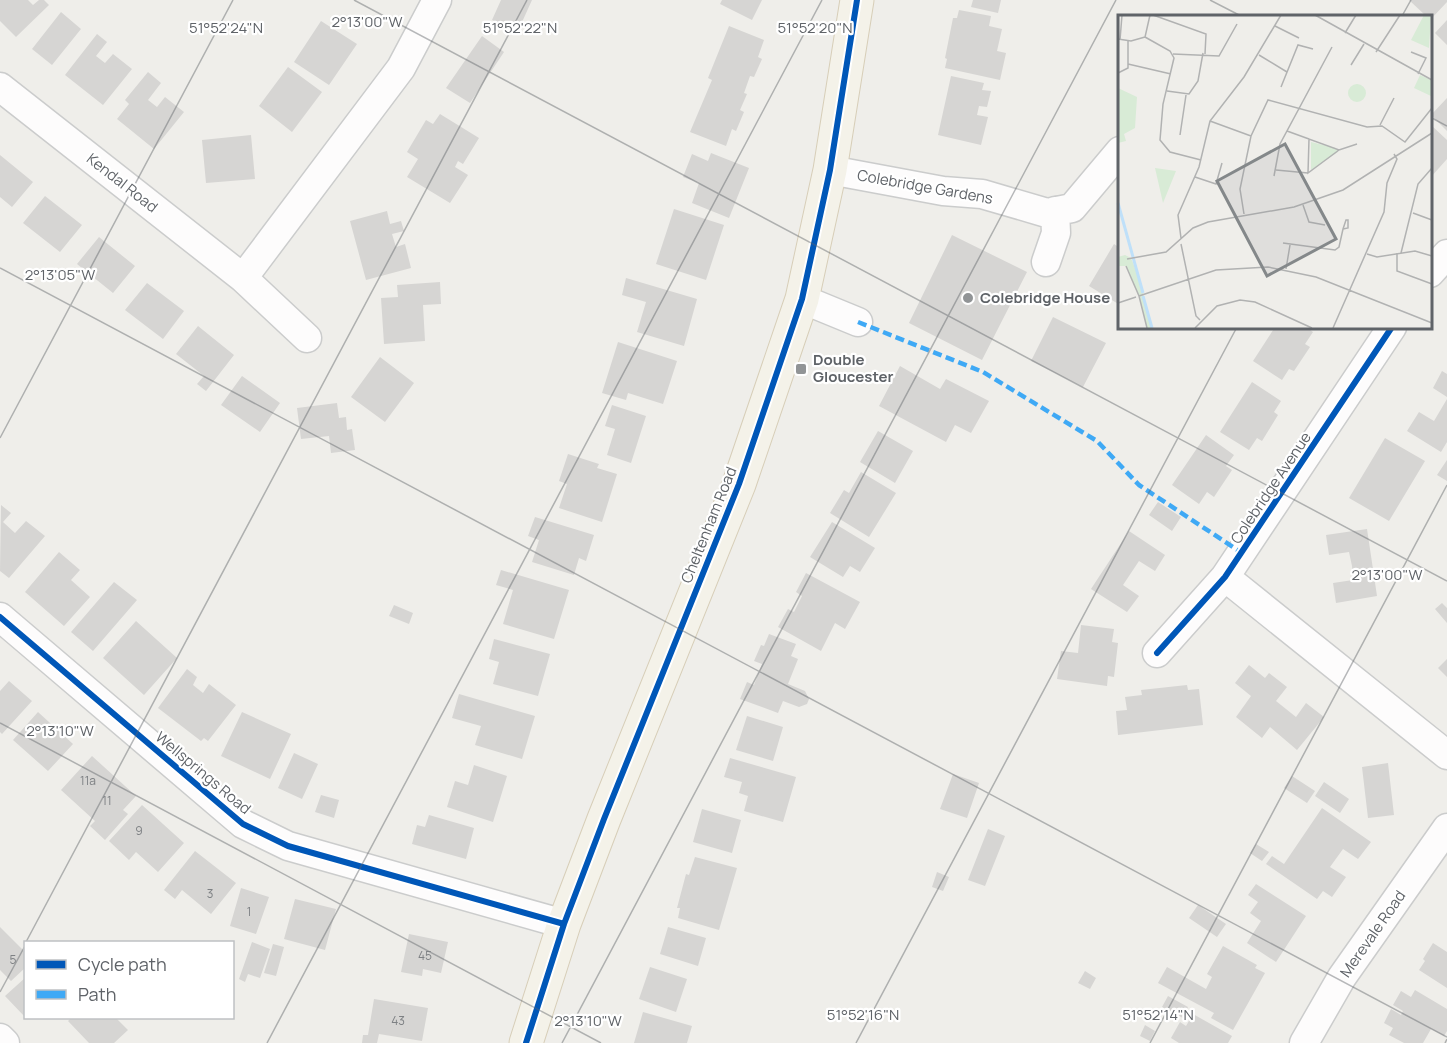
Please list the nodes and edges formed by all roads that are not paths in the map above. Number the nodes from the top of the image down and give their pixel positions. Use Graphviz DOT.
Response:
graph roads {
  1 [pos="436,0"];
  2 [pos="857,0"];
  3 [pos="0,87"];
  4 [pos="1118,153"];
  5 [pos="830,170"];
  6 [pos="1055,211"];
  7 [pos="1447,254"];
  8 [pos="1046,262"];
  9 [pos="1432,272"];
  10 [pos="243,278"];
  11 [pos="802,299"];
  12 [pos="858,322"];
  13 [pos="1391,328"];
  14 [pos="307,338"];
  15 [pos="1225,577"];
  16 [pos="0,617"];
  17 [pos="1157,653"];
  18 [pos="1447,755"];
  19 [pos="1447,828"];
  20 [pos="564,924"];
  21 [pos="0,1038"];
  22 [pos="5,1043"];
  23 [pos="526,1043"];
  24 [pos="1304,1043"];
  1 -- 10 [label="street"];
  2 -- 5 [label="main road, Cheltenham Road"];
  3 -- 10 [label="street, Kendal Road"];
  4 -- 6 [label="street"];
  5 -- 6 [label="street, Colebridge Gardens"];
  5 -- 11 [label="main road, Cheltenham Road"];
  6 -- 8 [label="street"];
  7 -- 9 [label="street"];
  10 -- 14 [label="street, Kendal Road"];
  11 -- 12 [label="street"];
  11 -- 20 [label="main road, Cheltenham Road"];
  13 -- 15 [label="street, Colebridge Avenue"];
  15 -- 17 [label="street, Colebridge Avenue"];
  15 -- 18 [label="street"];
  16 -- 20 [label="street, Wellsprings Road"];
  19 -- 24 [label="street, Merevale Road"];
  20 -- 23 [label="main road, Cheltenham Road"];
  21 -- 22 [label="street"];
}
